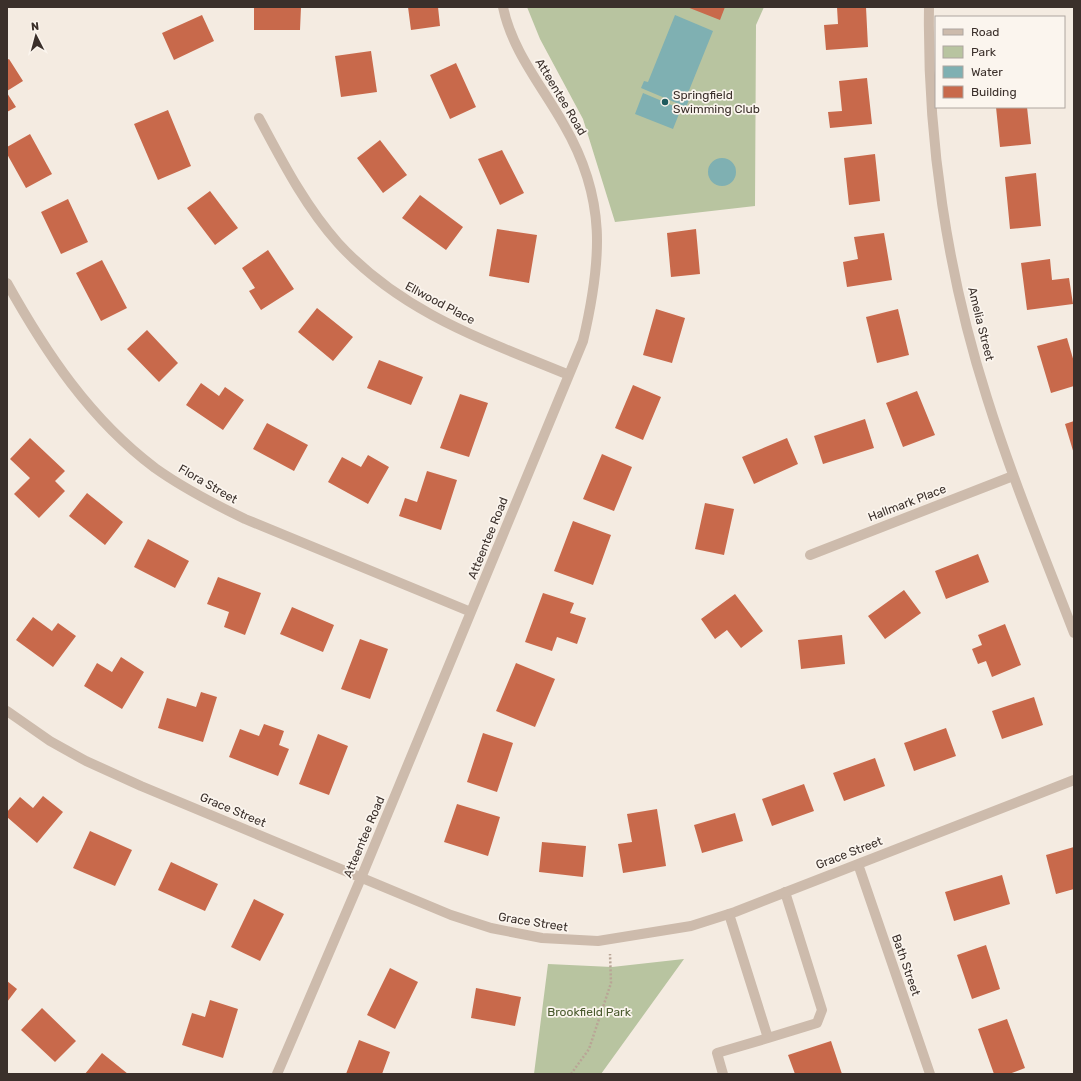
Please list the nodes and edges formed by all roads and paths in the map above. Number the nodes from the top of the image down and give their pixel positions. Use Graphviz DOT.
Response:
graph roads {
  1 [pos="503,7"];
  2 [pos="929,7"];
  3 [pos="259,118"];
  4 [pos="7,283"];
  5 [pos="569,374"];
  6 [pos="1013,476"];
  7 [pos="810,555"];
  8 [pos="471,612"];
  9 [pos="1074,633"];
  10 [pos="7,711"];
  11 [pos="1074,780"];
  12 [pos="858,864"];
  13 [pos="361,878"];
  14 [pos="785,892"];
  15 [pos="729,914"];
  16 [pos="610,941"];
  17 [pos="768,1038"];
  18 [pos="277,1074"];
  19 [pos="571,1074"];
  20 [pos="723,1074"];
  21 [pos="930,1074"];
  1 -- 5 [label="street, Atteentee Road"];
  2 -- 6 [label="street, Amelia Street"];
  3 -- 5 [label="street, Ellwood Place"];
  4 -- 8 [label="street, Flora Street"];
  5 -- 8 [label="street, Atteentee Road"];
  6 -- 7 [label="street, Hallmark Place"];
  6 -- 9 [label="street, Amelia Street"];
  8 -- 13 [label="street, Atteentee Road"];
  10 -- 13 [label="street, Grace Street"];
  11 -- 12 [label="street, Grace Street"];
  12 -- 14 [label="street, Grace Street"];
  12 -- 21 [label="street, Bath Street"];
  13 -- 16 [label="street, Grace Street"];
  13 -- 18 [label="street, Atteentee Road"];
  14 -- 15 [label="street, Grace Street"];
  14 -- 17 [label="street"];
  15 -- 16 [label="street, Grace Street"];
  15 -- 17 [label="street"];
  16 -- 19 [label="path"];
  17 -- 20 [label="street"];
}
